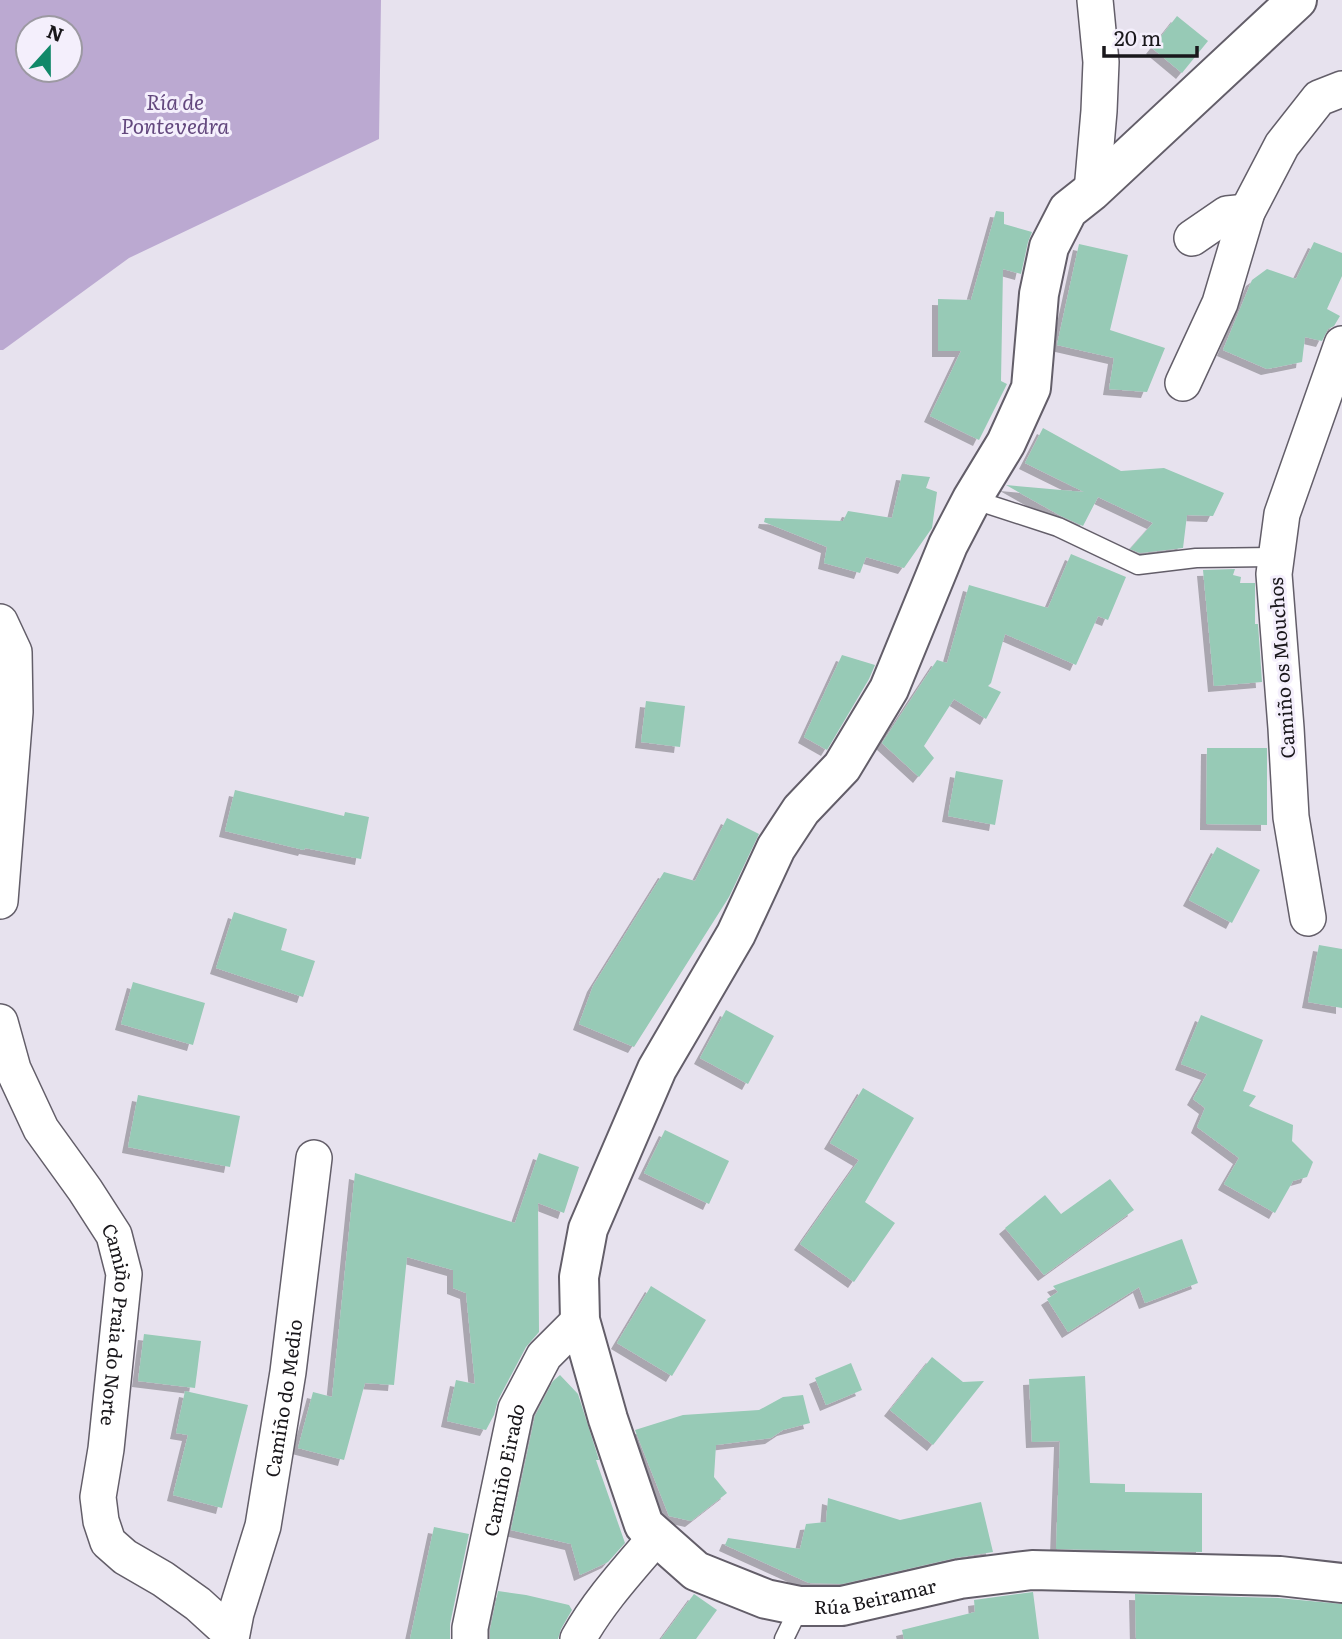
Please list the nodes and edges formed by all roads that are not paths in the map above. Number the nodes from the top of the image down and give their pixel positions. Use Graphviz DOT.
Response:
graph roads {
  1 [pos="1096,0"];
  2 [pos="1297,0"];
  3 [pos="1342,89"];
  4 [pos="1092,191"];
  5 [pos="1247,212"];
  6 [pos="1192,237"];
  7 [pos="1342,344"];
  8 [pos="1183,383"];
  9 [pos="972,499"];
  10 [pos="1276,557"];
  11 [pos="0,622"];
  12 [pos="0,901"];
  13 [pos="1308,918"];
  14 [pos="0,1022"];
  15 [pos="314,1158"];
  16 [pos="580,1320"];
  17 [pos="657,1536"];
  18 [pos="1342,1583"];
  19 [pos="792,1623"];
  20 [pos="231,1636"];
  21 [pos="470,1639"];
  22 [pos="578,1639"];
  1 -- 4 [label="street"];
  2 -- 4 [label="street, Rúa Beiramar"];
  3 -- 5 [label="street"];
  4 -- 9 [label="street, Rúa Beiramar"];
  5 -- 6 [label="street"];
  5 -- 8 [label="street"];
  7 -- 10 [label="street, Camiño os Mouchos"];
  9 -- 10 [label="lane"];
  9 -- 16 [label="street, Rúa Beiramar"];
  10 -- 13 [label="street, Camiño os Mouchos"];
  11 -- 12 [label="street"];
  14 -- 20 [label="street, Camiño Praia do Norte"];
  15 -- 20 [label="street, Camiño do Medio"];
  16 -- 17 [label="street, Rúa Beiramar"];
  16 -- 21 [label="street, Camiño Eirado"];
  17 -- 19 [label="street, Rúa Beiramar"];
  17 -- 22 [label="street"];
  18 -- 19 [label="street, Rúa Beiramar"];
}
